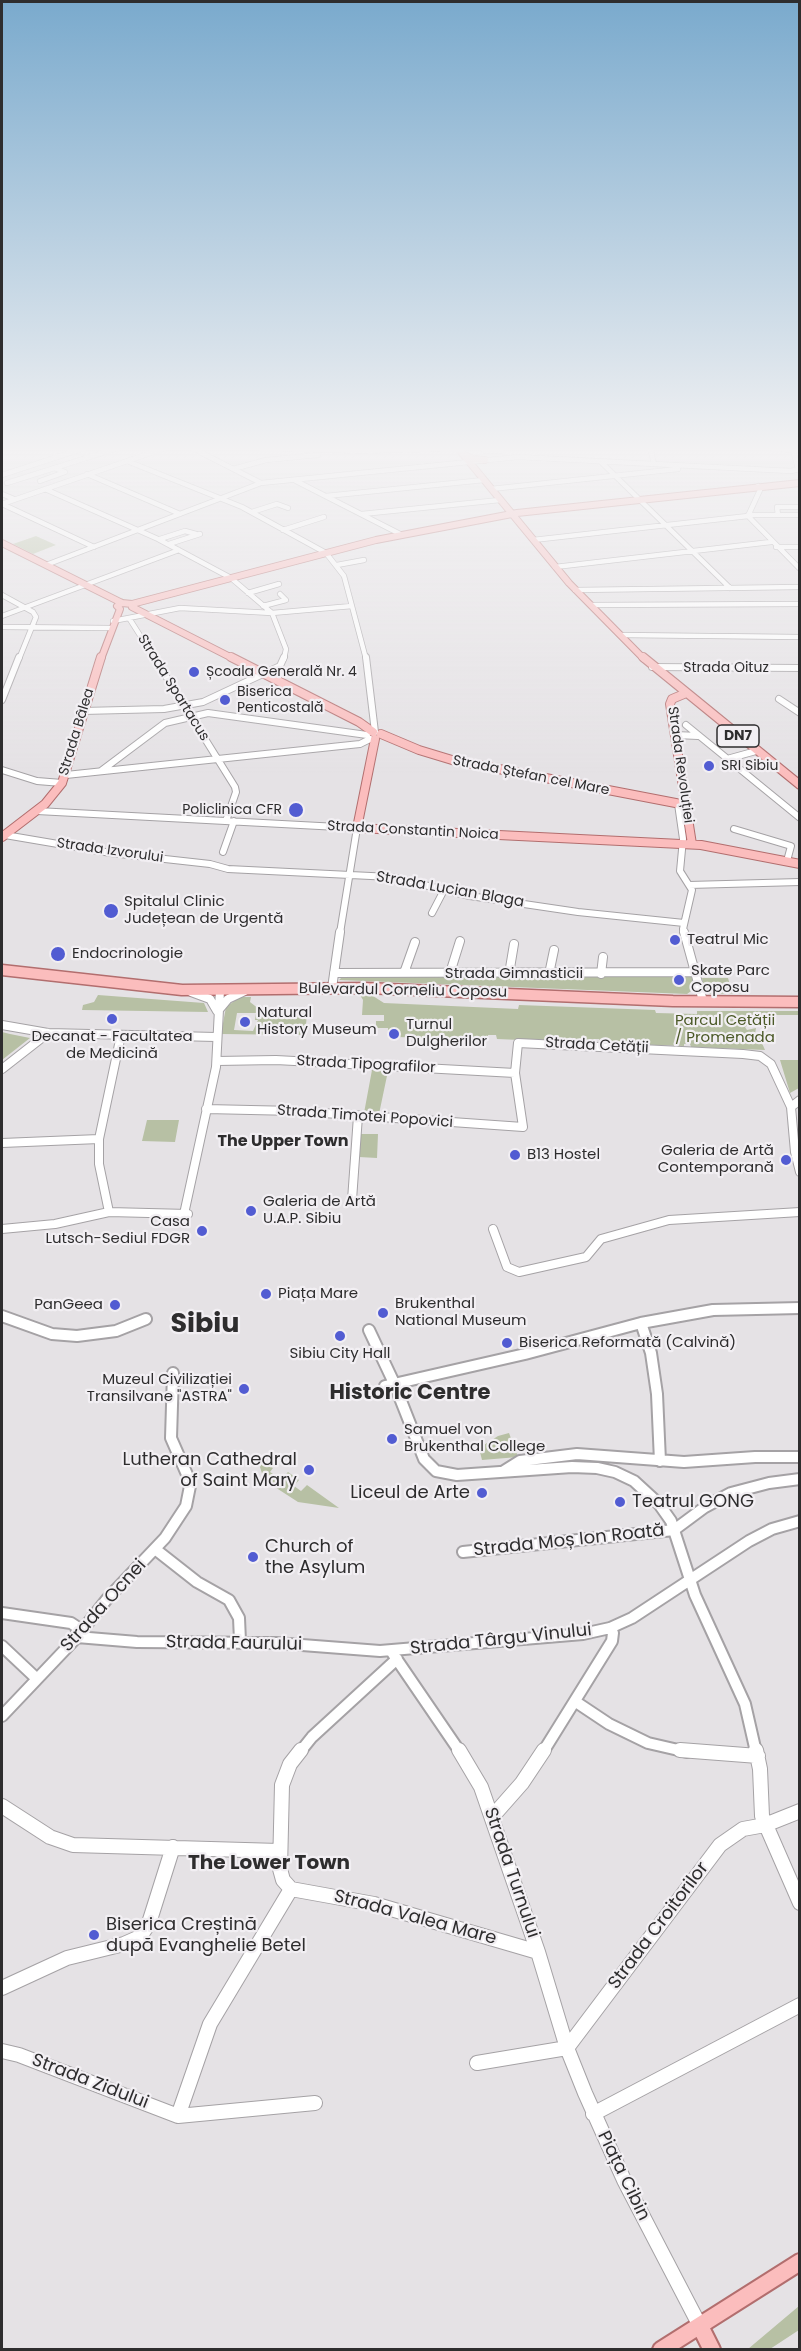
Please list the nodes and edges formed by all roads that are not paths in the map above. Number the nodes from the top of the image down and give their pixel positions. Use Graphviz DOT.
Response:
graph roads {
  1 [pos="29,557"];
  2 [pos="68,557"];
  3 [pos="162,557"];
  4 [pos="191,557"];
  5 [pos="312,557"];
  6 [pos="329,557"];
  7 [pos="547,557"];
  8 [pos="642,557"];
  9 [pos="697,557"];
  10 [pos="787,557"];
  11 [pos="364,560"];
  12 [pos="46,565"];
  13 [pos="337,566"];
  14 [pos="555,567"];
  15 [pos="800,569"];
  16 [pos="231,578"];
  17 [pos="279,584"];
  18 [pos="88,585"];
  19 [pos="800,587"];
  20 [pos="730,588"];
  21 [pos="575,590"];
  22 [pos="248,592"];
  23 [pos="280,594"];
  24 [pos="2,595"];
  25 [pos="800,604"];
  26 [pos="132,605"];
  27 [pos="591,605"];
  28 [pos="121,606"];
  29 [pos="263,606"];
  30 [pos="352,606"];
  31 [pos="27,608"];
  32 [pos="272,613"];
  33 [pos="147,615"];
  34 [pos="2,616"];
  35 [pos="129,618"];
  36 [pos="112,624"];
  37 [pos="2,627"];
  38 [pos="33,627"];
  39 [pos="620,635"];
  40 [pos="800,637"];
  41 [pos="652,667"];
  42 [pos="800,668"];
  43 [pos="264,674"];
  44 [pos="684,694"];
  45 [pos="779,699"];
  46 [pos="2,700"];
  47 [pos="183,706"];
  48 [pos="82,711"];
  49 [pos="800,713"];
  50 [pos="190,717"];
  51 [pos="686,725"];
  52 [pos="373,735"];
  53 [pos="676,735"];
  54 [pos="699,736"];
  55 [pos="360,744"];
  56 [pos="373,748"];
  57 [pos="756,751"];
  58 [pos="216,759"];
  59 [pos="727,759"];
  60 [pos="2,770"];
  61 [pos="101,771"];
  62 [pos="64,779"];
  63 [pos="800,785"];
  64 [pos="682,805"];
  65 [pos="37,811"];
  66 [pos="800,818"];
  67 [pos="226,821"];
  68 [pos="234,821"];
  69 [pos="357,828"];
  70 [pos="734,830"];
  71 [pos="3,837"];
  72 [pos="681,843"];
  73 [pos="692,844"];
  74 [pos="791,846"];
  75 [pos="800,846"];
  76 [pos="223,852"];
  77 [pos="787,861"];
  78 [pos="800,864"];
  79 [pos="216,865"];
  80 [pos="348,874"];
  81 [pos="800,882"];
  82 [pos="690,885"];
  83 [pos="444,890"];
  84 [pos="432,913"];
  85 [pos="684,923"];
  86 [pos="460,941"];
  87 [pos="415,942"];
  88 [pos="686,942"];
  89 [pos="514,944"];
  90 [pos="554,951"];
  91 [pos="603,957"];
  92 [pos="3,971"];
  93 [pos="694,972"];
  94 [pos="334,973"];
  95 [pos="404,974"];
  96 [pos="450,974"];
  97 [pos="509,974"];
  98 [pos="549,974"];
  99 [pos="601,974"];
  100 [pos="332,988"];
  101 [pos="182,990"];
  102 [pos="220,990"];
  103 [pos="246,990"];
  104 [pos="703,1001"];
  105 [pos="800,1002"];
  106 [pos="217,1012"];
  107 [pos="2,1025"];
  108 [pos="48,1033"];
  109 [pos="122,1035"];
  110 [pos="216,1037"];
  111 [pos="517,1043"];
  112 [pos="217,1061"];
  113 [pos="2,1069"];
  114 [pos="515,1073"];
  115 [pos="800,1100"];
  116 [pos="795,1106"];
  117 [pos="206,1109"];
  118 [pos="358,1116"];
  119 [pos="99,1139"];
  120 [pos="2,1143"];
  121 [pos="800,1172"];
  122 [pos="352,1200"];
  123 [pos="109,1212"];
  124 [pos="800,1212"];
  125 [pos="2,1229"];
  126 [pos="493,1229"];
  127 [pos="800,1308"];
  128 [pos="2,1316"];
  129 [pos="146,1319"];
  130 [pos="641,1323"];
  131 [pos="369,1330"];
  132 [pos="173,1373"];
  133 [pos="390,1384"];
  134 [pos="800,1457"];
  135 [pos="660,1461"];
  136 [pos="501,1473"];
  137 [pos="800,1479"];
  138 [pos="800,1521"];
  139 [pos="674,1530"];
  140 [pos="155,1549"];
  141 [pos="463,1552"];
  142 [pos="690,1579"];
  143 [pos="2,1613"];
  144 [pos="610,1628"];
  145 [pos="77,1637"];
  146 [pos="240,1641"];
  147 [pos="2,1646"];
  148 [pos="394,1655"];
  149 [pos="36,1678"];
  150 [pos="576,1702"];
  151 [pos="2,1716"];
  152 [pos="758,1756"];
  153 [pos="2,1806"];
  154 [pos="800,1811"];
  155 [pos="492,1816"];
  156 [pos="765,1825"];
  157 [pos="173,1847"];
  158 [pos="279,1851"];
  159 [pos="291,1889"];
  160 [pos="800,1903"];
  161 [pos="538,1952"];
  162 [pos="2,1988"];
  163 [pos="800,2005"];
  164 [pos="567,2048"];
  165 [pos="2,2051"];
  166 [pos="477,2063"];
  167 [pos="315,2103"];
  168 [pos="593,2114"];
  169 [pos="178,2116"];
  170 [pos="800,2262"];
  171 [pos="707,2340"];
  172 [pos="661,2349"];
  1 -- 12 [label="main road"];
  2 -- 12 [label="street"];
  3 -- 18 [label="street"];
  4 -- 16 [label="street"];
  5 -- 16 [label="main road"];
  6 -- 13 [label="street"];
  7 -- 14 [label="main road, DN7"];
  8 -- 14 [label="street"];
  9 -- 20 [label="street"];
  10 -- 15 [label="street"];
  11 -- 13 [label="street"];
  12 -- 18 [label="main road"];
  13 -- 30 [label="street"];
  14 -- 21 [label="main road, DN7"];
  16 -- 22 [label="street"];
  16 -- 26 [label="main road"];
  17 -- 22 [label="street"];
  18 -- 28 [label="main road"];
  18 -- 31 [label="street"];
  19 -- 20 [label="street"];
  20 -- 21 [label="street"];
  21 -- 27 [label="main road, DN7"];
  22 -- 29 [label="street"];
  23 -- 29 [label="street"];
  24 -- 31 [label="street"];
  25 -- 27 [label="street"];
  26 -- 28 [label="main road"];
  26 -- 33 [label="main road, Strada Ștefan cel Mare"];
  27 -- 39 [label="main road, DN7"];
  28 -- 36 [label="main road, Strada Bâlea"];
  29 -- 32 [label="street"];
  30 -- 32 [label="street"];
  30 -- 52 [label="street"];
  31 -- 34 [label="street"];
  31 -- 38 [label="street"];
  32 -- 33 [label="street"];
  32 -- 43 [label="street"];
  33 -- 35 [label="street"];
  33 -- 43 [label="main road, Strada Ștefan cel Mare"];
  35 -- 36 [label="street"];
  35 -- 47 [label="street, Strada Spartacus"];
  36 -- 38 [label="street"];
  36 -- 48 [label="main road, Strada Bâlea"];
  37 -- 38 [label="street"];
  38 -- 46 [label="street"];
  39 -- 40 [label="street"];
  39 -- 41 [label="main road, DN7"];
  41 -- 42 [label="street, Strada Oituz"];
  41 -- 44 [label="main road, DN7"];
  43 -- 47 [label="street"];
  43 -- 52 [label="main road, Strada Ștefan cel Mare"];
  44 -- 53 [label="main road, Strada Revoluției"];
  44 -- 57 [label="main road, DN7"];
  45 -- 49 [label="street"];
  47 -- 48 [label="street"];
  47 -- 50 [label="street, Strada Spartacus"];
  48 -- 62 [label="main road, Strada Bâlea"];
  50 -- 52 [label="street"];
  50 -- 58 [label="street, Strada Spartacus"];
  50 -- 61 [label="street"];
  51 -- 54 [label="street"];
  52 -- 55 [label="street"];
  52 -- 56 [label="main road"];
  52 -- 64 [label="main road, Strada Ștefan cel Mare"];
  53 -- 54 [label="street"];
  53 -- 64 [label="main road, Strada Revoluției"];
  54 -- 59 [label="street"];
  55 -- 56 [label="street"];
  55 -- 58 [label="street"];
  56 -- 69 [label="main road"];
  57 -- 59 [label="street"];
  57 -- 63 [label="main road, DN7"];
  58 -- 61 [label="street"];
  58 -- 67 [label="street, Strada Spartacus"];
  59 -- 66 [label="street"];
  60 -- 62 [label="street"];
  61 -- 62 [label="street"];
  62 -- 65 [label="main road, Strada Bâlea"];
  64 -- 72 [label="street, Strada Revoluției"];
  64 -- 73 [label="main road, Strada Revoluției"];
  65 -- 67 [label="street, Strada Constantin Noica"];
  65 -- 71 [label="main road, Strada Bâlea"];
  67 -- 68 [label="street, Strada Constantin Noica"];
  68 -- 69 [label="street, Strada Constantin Noica"];
  68 -- 76 [label="street"];
  69 -- 72 [label="main road, Strada Constantin Noica"];
  69 -- 80 [label="street"];
  70 -- 74 [label="street"];
  71 -- 79 [label="street, Strada Izvorului"];
  72 -- 73 [label="main road, Strada Constantin Noica"];
  72 -- 82 [label="street, Strada Revoluției"];
  73 -- 77 [label="main road, Strada Constantin Noica"];
  74 -- 75 [label="street"];
  74 -- 77 [label="street"];
  77 -- 78 [label="main road, Strada Constantin Noica"];
  79 -- 80 [label="street, Strada Lucian Blaga"];
  80 -- 83 [label="street, Strada Lucian Blaga"];
  80 -- 94 [label="street"];
  81 -- 82 [label="street"];
  82 -- 85 [label="street"];
  83 -- 84 [label="street"];
  83 -- 85 [label="street, Strada Lucian Blaga"];
  85 -- 88 [label="street"];
  86 -- 96 [label="street"];
  87 -- 95 [label="street"];
  88 -- 93 [label="street"];
  89 -- 97 [label="street"];
  90 -- 98 [label="street"];
  91 -- 99 [label="street"];
  92 -- 101 [label="main road, Bulevardul Corneliu Coposu"];
  93 -- 99 [label="street, Strada Gimnasticii"];
  93 -- 104 [label="street"];
  94 -- 95 [label="street, Strada Gimnasticii"];
  94 -- 100 [label="street"];
  95 -- 96 [label="street, Strada Gimnasticii"];
  96 -- 97 [label="street, Strada Gimnasticii"];
  97 -- 98 [label="street, Strada Gimnasticii"];
  98 -- 99 [label="street, Strada Gimnasticii"];
  100 -- 103 [label="main road, Bulevardul Corneliu Coposu"];
  100 -- 104 [label="main road, Bulevardul Corneliu Coposu"];
  101 -- 102 [label="main road, Bulevardul Corneliu Coposu"];
  101 -- 106 [label="street"];
  102 -- 103 [label="main road, Bulevardul Corneliu Coposu"];
  102 -- 106 [label="street"];
  103 -- 106 [label="street"];
  104 -- 105 [label="main road, Bulevardul Corneliu Coposu"];
  106 -- 110 [label="street"];
  107 -- 108 [label="street"];
  108 -- 109 [label="street"];
  108 -- 113 [label="street"];
  109 -- 110 [label="street"];
  109 -- 119 [label="street"];
  110 -- 112 [label="street"];
  111 -- 114 [label="street"];
  111 -- 116 [label="street, Strada Cetății"];
  112 -- 114 [label="street, Strada Tipografilor"];
  112 -- 117 [label="street"];
  114 -- 118 [label="street, Strada Timotei Popovici"];
  115 -- 116 [label="street"];
  116 -- 121 [label="street, Strada Cetății"];
  117 -- 118 [label="street, Strada Timotei Popovici"];
  117 -- 123 [label="street"];
  118 -- 122 [label="street"];
  119 -- 120 [label="street"];
  119 -- 123 [label="street"];
  123 -- 125 [label="street"];
  124 -- 126 [label="street"];
  127 -- 130 [label="street"];
  128 -- 129 [label="street"];
  130 -- 133 [label="street"];
  130 -- 135 [label="street"];
  131 -- 133 [label="street"];
  132 -- 140 [label="street, Strada Ocnei"];
  133 -- 136 [label="street"];
  134 -- 135 [label="street"];
  135 -- 136 [label="street"];
  136 -- 139 [label="street"];
  137 -- 139 [label="street"];
  138 -- 142 [label="street, Strada Târgu Vinului"];
  139 -- 141 [label="street, Strada Moș Ion Roată"];
  139 -- 142 [label="street"];
  140 -- 145 [label="street, Strada Ocnei"];
  140 -- 146 [label="street"];
  142 -- 144 [label="street, Strada Târgu Vinului"];
  142 -- 152 [label="street"];
  143 -- 145 [label="street"];
  144 -- 148 [label="street, Strada Târgu Vinului"];
  144 -- 150 [label="street"];
  145 -- 146 [label="street, Strada Faurului"];
  145 -- 149 [label="street, Strada Ocnei"];
  146 -- 148 [label="street, Strada Faurului"];
  147 -- 149 [label="street"];
  148 -- 155 [label="street, Strada Turnului"];
  148 -- 158 [label="street"];
  149 -- 151 [label="street, Strada Ocnei"];
  150 -- 152 [label="street"];
  150 -- 155 [label="street"];
  152 -- 156 [label="street"];
  153 -- 157 [label="street"];
  154 -- 156 [label="street, Strada Croitorilor"];
  155 -- 161 [label="street, Strada Turnului"];
  156 -- 160 [label="street"];
  156 -- 164 [label="street, Strada Croitorilor"];
  157 -- 158 [label="street"];
  157 -- 162 [label="street"];
  158 -- 159 [label="street"];
  159 -- 161 [label="street, Strada Valea Mare"];
  159 -- 169 [label="street"];
  161 -- 164 [label="street, Strada Turnului"];
  163 -- 168 [label="street, Piața Cibin"];
  164 -- 166 [label="street"];
  164 -- 168 [label="street, Strada Turnului"];
  165 -- 169 [label="street, Strada Zidului"];
  167 -- 169 [label="street"];
  168 -- 171 [label="street, Piața Cibin"];
  170 -- 171 [label="main road"];
  171 -- 172 [label="main road"];
}
